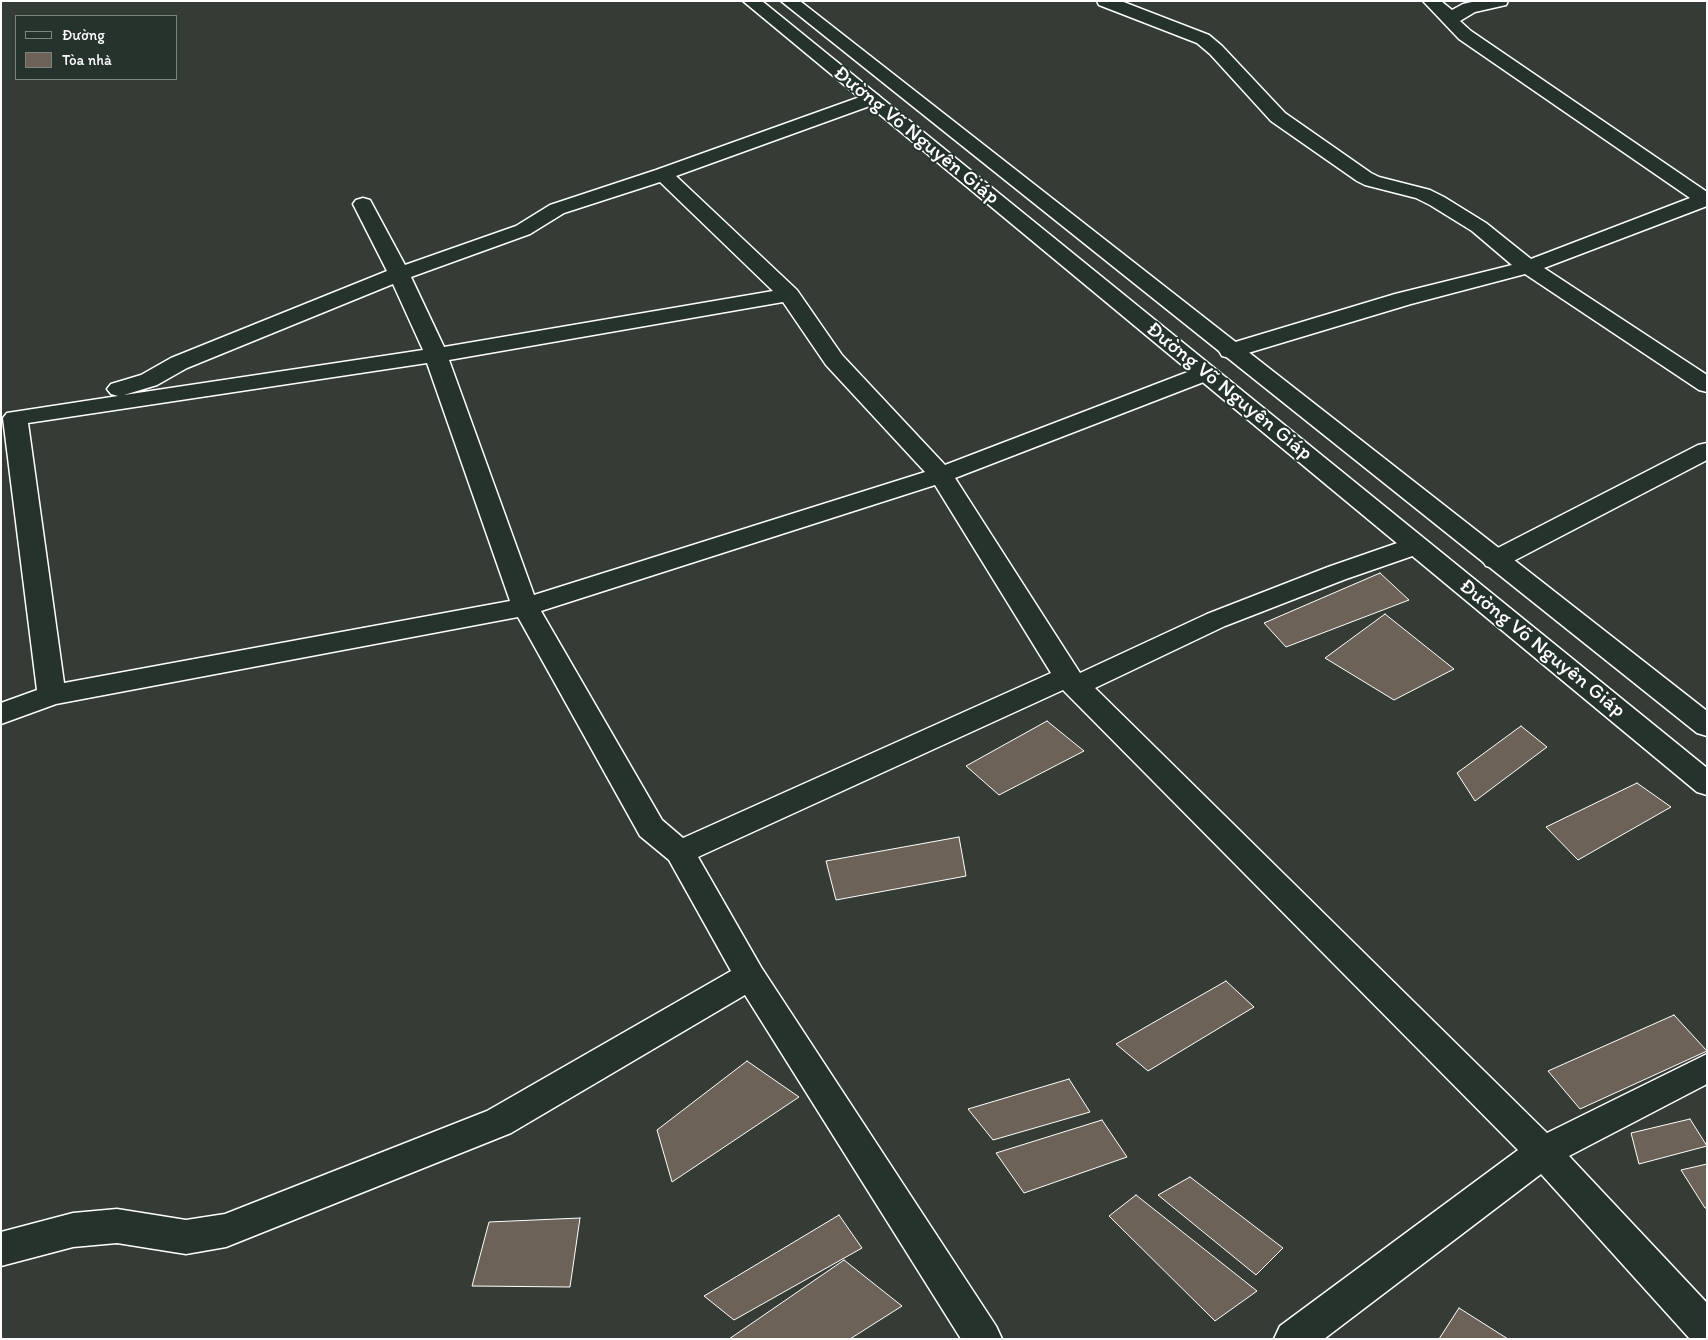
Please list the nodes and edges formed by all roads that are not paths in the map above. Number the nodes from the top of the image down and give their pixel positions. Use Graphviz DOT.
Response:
graph roads {
  1 [pos="751,1"];
  2 [pos="789,1"];
  3 [pos="1105,1"];
  4 [pos="1431,1"];
  5 [pos="1500,1"];
  6 [pos="1451,19"];
  7 [pos="871,99"];
  8 [pos="664,174"];
  9 [pos="1706,199"];
  10 [pos="364,204"];
  11 [pos="1528,267"];
  12 [pos="399,274"];
  13 [pos="789,295"];
  14 [pos="1230,351"];
  15 [pos="436,354"];
  16 [pos="1206,373"];
  17 [pos="1707,385"];
  18 [pos="8,426"];
  19 [pos="1707,450"];
  20 [pos="941,475"];
  21 [pos="1415,546"];
  22 [pos="1495,560"];
  23 [pos="525,607"];
  24 [pos="1071,682"];
  25 [pos="52,695"];
  26 [pos="1,714"];
  27 [pos="1707,726"];
  28 [pos="1707,784"];
  29 [pos="680,852"];
  30 [pos="750,976"];
  31 [pos="1707,1068"];
  32 [pos="1543,1152"];
  33 [pos="1,1249"];
  34 [pos="1707,1330"];
  35 [pos="983,1339"];
  36 [pos="1293,1339"];
  1 -- 7 [label="street, Đường Võ Nguyên Giáp"];
  2 -- 14 [label="street, Đường Võ Nguyên Giáp"];
  3 -- 11 [label="street"];
  4 -- 6 [label="street"];
  5 -- 6 [label="street"];
  6 -- 9 [label="street"];
  7 -- 8 [label="street"];
  7 -- 16 [label="street, Đường Võ Nguyên Giáp"];
  8 -- 12 [label="street"];
  8 -- 13 [label="street"];
  9 -- 11 [label="street"];
  10 -- 12 [label="street"];
  11 -- 14 [label="street"];
  11 -- 17 [label="street"];
  12 -- 15 [label="street"];
  12 -- 18 [label="street"];
  13 -- 15 [label="street"];
  13 -- 20 [label="street"];
  14 -- 22 [label="street, Đường Võ Nguyên Giáp"];
  15 -- 18 [label="street"];
  15 -- 23 [label="street"];
  16 -- 20 [label="street"];
  16 -- 21 [label="street, Đường Võ Nguyên Giáp"];
  18 -- 25 [label="street"];
  19 -- 22 [label="street"];
  20 -- 23 [label="street"];
  20 -- 24 [label="street"];
  21 -- 24 [label="street"];
  21 -- 28 [label="street, Đường Võ Nguyên Giáp"];
  22 -- 27 [label="street, Đường Võ Nguyên Giáp"];
  23 -- 25 [label="street"];
  23 -- 29 [label="street"];
  24 -- 29 [label="street"];
  24 -- 32 [label="street"];
  25 -- 26 [label="street"];
  29 -- 30 [label="street"];
  30 -- 33 [label="street"];
  30 -- 35 [label="street"];
  31 -- 32 [label="street"];
  32 -- 34 [label="street"];
  32 -- 36 [label="street"];
}
